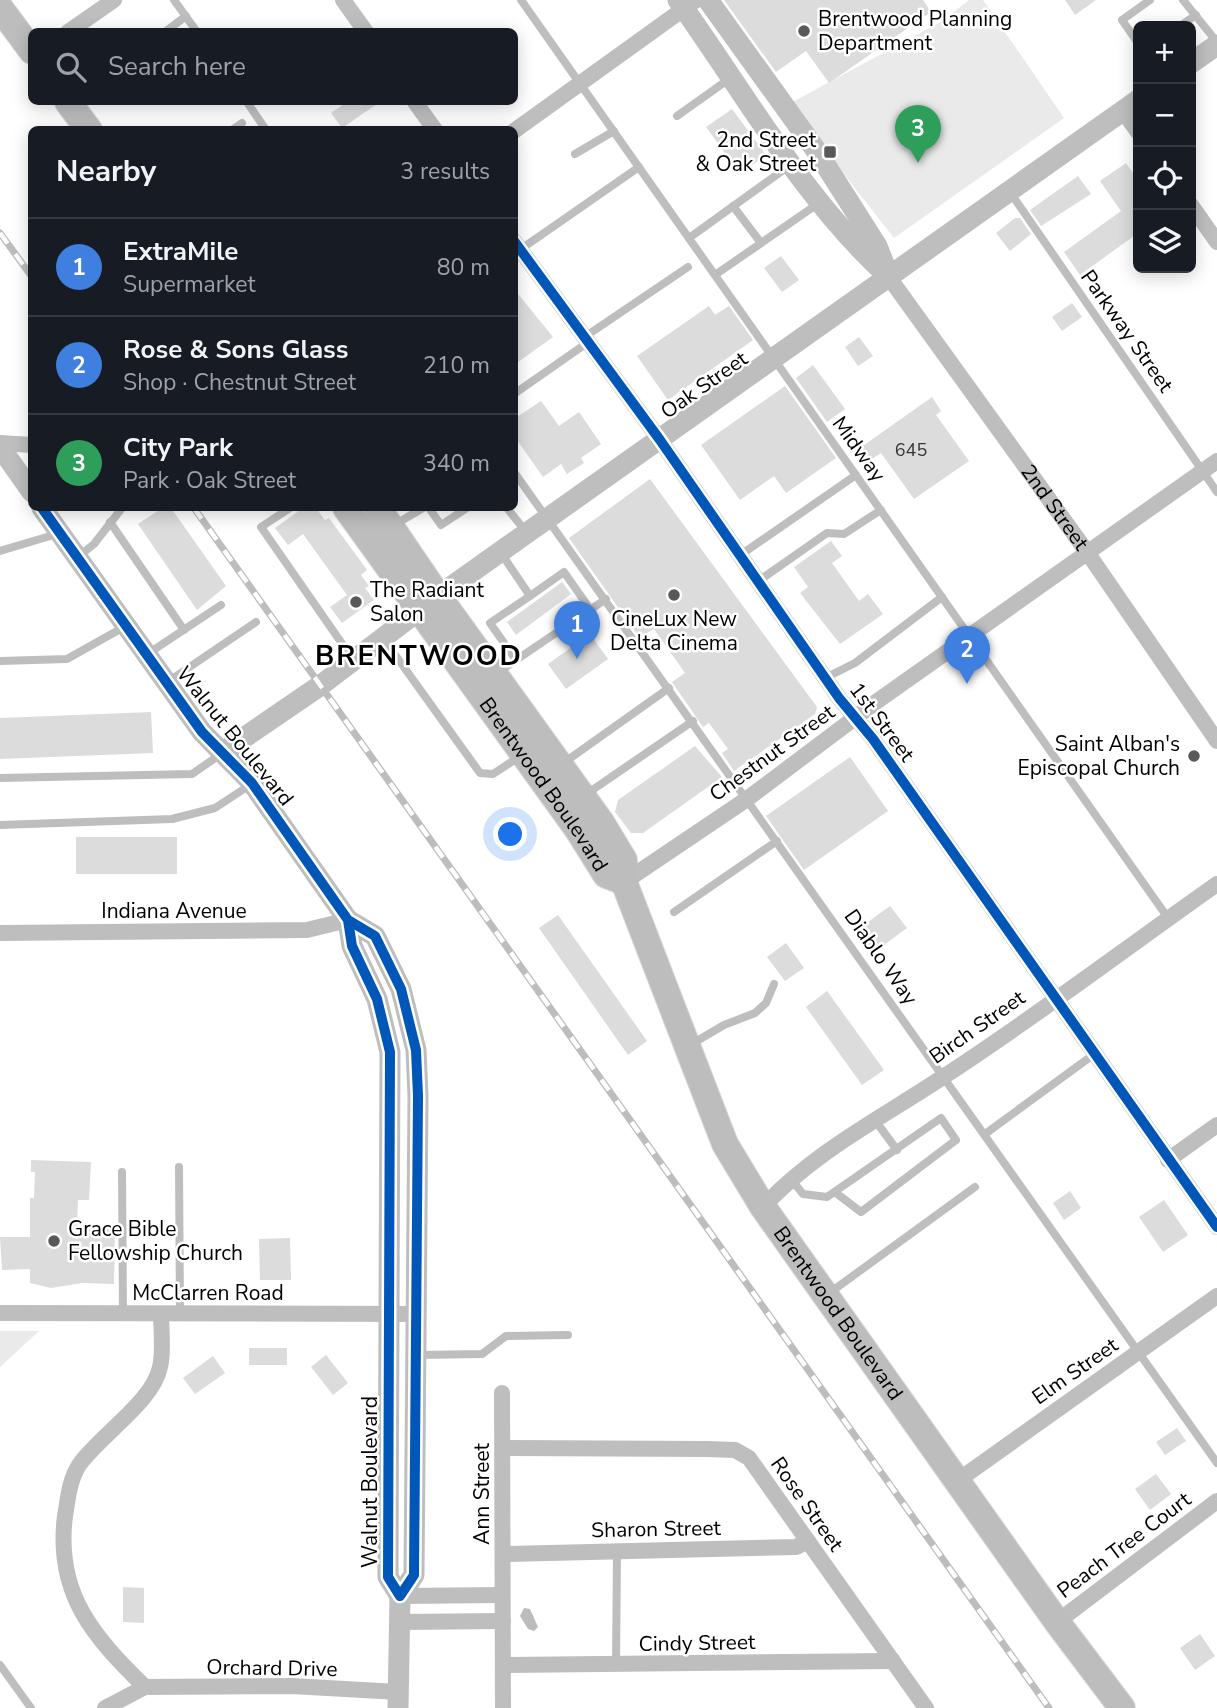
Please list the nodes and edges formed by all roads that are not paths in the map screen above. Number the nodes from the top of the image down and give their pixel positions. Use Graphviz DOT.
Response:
graph roads {
  1 [pos="114,0"];
  2 [pos="174,0"];
  3 [pos="343,0"];
  4 [pos="521,0"];
  5 [pos="708,0"];
  6 [pos="1150,0"];
  7 [pos="1183,0"];
  8 [pos="687,3"];
  9 [pos="0,8"];
  10 [pos="1196,15"];
  11 [pos="186,16"];
  12 [pos="1187,21"];
  13 [pos="74,28"];
  14 [pos="170,28"];
  15 [pos="194,28"];
  16 [pos="363,28"];
  17 [pos="1133,36"];
  18 [pos="1217,43"];
  19 [pos="28,46"];
  20 [pos="1196,59"];
  21 [pos="732,78"];
  22 [pos="581,85"];
  23 [pos="70,105"];
  24 [pos="249,105"];
  25 [pos="417,105"];
  26 [pos="1131,106"];
  27 [pos="677,116"];
  28 [pos="242,123"];
  29 [pos="86,126"];
  30 [pos="238,126"];
  31 [pos="263,126"];
  32 [pos="432,126"];
  33 [pos="518,128"];
  34 [pos="614,131"];
  35 [pos="575,154"];
  36 [pos="792,164"];
  37 [pos="639,167"];
  38 [pos="1009,191"];
  39 [pos="821,202"];
  40 [pos="733,206"];
  41 [pos="1195,210"];
  42 [pos="689,238"];
  43 [pos="1217,242"];
  44 [pos="761,243"];
  45 [pos="518,245"];
  46 [pos="688,267"];
  47 [pos="715,275"];
  48 [pos="888,276"];
  49 [pos="585,340"];
  50 [pos="774,359"];
  51 [pos="518,391"];
  52 [pos="660,440"];
  53 [pos="0,445"];
  54 [pos="28,445"];
  55 [pos="1217,461"];
  56 [pos="1203,472"];
  57 [pos="856,475"];
  58 [pos="518,478"];
  59 [pos="28,486"];
  60 [pos="1217,492"];
  61 [pos="881,510"];
  62 [pos="44,511"];
  63 [pos="119,511"];
  64 [pos="285,511"];
  65 [pos="349,511"];
  66 [pos="410,511"];
  67 [pos="431,511"];
  68 [pos="462,511"];
  69 [pos="510,511"];
  70 [pos="385,517"];
  71 [pos="549,518"];
  72 [pos="110,522"];
  73 [pos="60,533"];
  74 [pos="529,534"];
  75 [pos="0,551"];
  76 [pos="1087,552"];
  77 [pos="501,553"];
  78 [pos="739,556"];
  79 [pos="78,557"];
  80 [pos="757,582"];
  81 [pos="530,596"];
  82 [pos="942,597"];
  83 [pos="606,598"];
  84 [pos="429,603"];
  85 [pos="222,606"];
  86 [pos="590,609"];
  87 [pos="256,622"];
  88 [pos="127,625"];
  89 [pos="184,630"];
  90 [pos="970,637"];
  91 [pos="383,638"];
  92 [pos="146,654"];
  93 [pos="354,660"];
  94 [pos="516,660"];
  95 [pos="0,661"];
  96 [pos="494,675"];
  97 [pos="825,678"];
  98 [pos="167,683"];
  99 [pos="669,688"];
  100 [pos="856,719"];
  101 [pos="692,721"];
  102 [pos="1217,741"];
  103 [pos="223,752"];
  104 [pos="543,756"];
  105 [pos="0,778"];
  106 [pos="252,783"];
  107 [pos="583,797"];
  108 [pos="747,799"];
  109 [pos="0,825"];
  110 [pos="777,841"];
  111 [pos="624,882"];
  112 [pos="1217,884"];
  113 [pos="674,912"];
  114 [pos="1168,918"];
  115 [pos="348,920"];
  116 [pos="0,933"];
  117 [pos="774,984"];
  118 [pos="1053,999"];
  119 [pos="687,1046"];
  120 [pos="1093,1055"];
  121 [pos="944,1077"];
  122 [pos="874,1119"];
  123 [pos="1217,1125"];
  124 [pos="985,1134"];
  125 [pos="897,1150"];
  126 [pos="1168,1160"];
  127 [pos="179,1167"];
  128 [pos="122,1172"];
  129 [pos="790,1178"];
  130 [pos="975,1187"];
  131 [pos="835,1193"];
  132 [pos="763,1207"];
  133 [pos="1217,1227"];
  134 [pos="826,1296"];
  135 [pos="1217,1296"];
  136 [pos="0,1313"];
  137 [pos="123,1313"];
  138 [pos="161,1314"];
  139 [pos="180,1314"];
  140 [pos="390,1314"];
  141 [pos="416,1314"];
  142 [pos="568,1335"];
  143 [pos="1138,1352"];
  144 [pos="416,1355"];
  145 [pos="502,1393"];
  146 [pos="503,1448"];
  147 [pos="1217,1463"];
  148 [pos="957,1480"];
  149 [pos="1217,1501"];
  150 [pos="808,1541"];
  151 [pos="617,1551"];
  152 [pos="503,1554"];
  153 [pos="502,1595"];
  154 [pos="400,1596"];
  155 [pos="503,1621"];
  156 [pos="400,1622"];
  157 [pos="1057,1622"];
  158 [pos="893,1661"];
  159 [pos="0,1665"];
  160 [pos="503,1665"];
  161 [pos="616,1665"];
  162 [pos="145,1688"];
  163 [pos="398,1700"];
  164 [pos="32,1708"];
  165 [pos="105,1708"];
  166 [pos="503,1708"];
  167 [pos="926,1708"];
  168 [pos="1122,1708"];
  1 -- 13 [label="street"];
  2 -- 11 [label="lane"];
  3 -- 16 [label="street"];
  4 -- 22 [label="lane, Midway"];
  5 -- 48 [label="street, 2nd Street"];
  6 -- 17 [label="lane"];
  7 -- 10 [label="lane"];
  8 -- 21 [label="street, 2nd Street"];
  8 -- 22 [label="street"];
  9 -- 19 [label="main road"];
  10 -- 12 [label="lane"];
  10 -- 18 [label="lane"];
  11 -- 14 [label="lane"];
  11 -- 15 [label="lane"];
  18 -- 20 [label="street"];
  21 -- 27 [label="lane"];
  21 -- 36 [label="street, 2nd Street"];
  22 -- 33 [label="street"];
  22 -- 34 [label="lane, Midway"];
  23 -- 29 [label="main road"];
  24 -- 31 [label="lane"];
  25 -- 32 [label="street"];
  26 -- 38 [label="street, Oak Street"];
  28 -- 30 [label="lane"];
  34 -- 35 [label="lane"];
  34 -- 37 [label="lane, Midway"];
  36 -- 39 [label="street, 2nd Street"];
  36 -- 40 [label="lane"];
  37 -- 42 [label="lane, Midway"];
  37 -- 45 [label="lane"];
  38 -- 48 [label="street, Oak Street"];
  38 -- 56 [label="lane, Parkway Street"];
  39 -- 44 [label="lane"];
  39 -- 48 [label="street, 2nd Street"];
  40 -- 42 [label="lane"];
  40 -- 44 [label="lane"];
  41 -- 43 [label="street"];
  42 -- 47 [label="lane, Midway"];
  44 -- 47 [label="lane"];
  45 -- 49 [label="street, 1st Street"];
  46 -- 49 [label="lane"];
  47 -- 50 [label="lane, Midway"];
  48 -- 50 [label="street, Oak Street"];
  48 -- 76 [label="street, 2nd Street"];
  49 -- 51 [label="lane"];
  49 -- 52 [label="street, 1st Street"];
  50 -- 52 [label="street, Oak Street"];
  50 -- 57 [label="lane, Midway"];
  52 -- 71 [label="street, Oak Street"];
  52 -- 78 [label="street, 1st Street"];
  53 -- 54 [label="street"];
  53 -- 59 [label="street"];
  55 -- 56 [label="street, Chestnut Street"];
  56 -- 60 [label="lane, Parkway Street"];
  56 -- 76 [label="street, Chestnut Street"];
  57 -- 61 [label="lane, Midway"];
  57 -- 78 [label="lane"];
  58 -- 71 [label="lane, Diablo Way"];
  61 -- 80 [label="lane"];
  61 -- 82 [label="lane, Midway"];
  62 -- 73 [label="street, Walnut Boulevard"];
  63 -- 72 [label="lane"];
  64 -- 93 [label="lane"];
  65 -- 84 [label="main road, Brentwood Boulevard"];
  66 -- 70 [label="lane"];
  67 -- 68 [label="lane"];
  69 -- 74 [label="lane"];
  70 -- 84 [label="main road, Brentwood Boulevard"];
  71 -- 74 [label="street, Oak Street"];
  71 -- 83 [label="lane, Diablo Way"];
  72 -- 79 [label="lane"];
  72 -- 89 [label="lane"];
  73 -- 75 [label="lane"];
  73 -- 79 [label="street, Walnut Boulevard"];
  74 -- 77 [label="street, Oak Street"];
  76 -- 90 [label="street, Chestnut Street"];
  76 -- 102 [label="street, 2nd Street"];
  77 -- 81 [label="lane"];
  77 -- 84 [label="street, Oak Street"];
  78 -- 80 [label="street, 1st Street"];
  79 -- 88 [label="street, Walnut Boulevard"];
  80 -- 97 [label="street, 1st Street"];
  81 -- 86 [label="lane"];
  81 -- 94 [label="lane"];
  82 -- 90 [label="lane, Midway"];
  82 -- 97 [label="lane"];
  83 -- 86 [label="lane"];
  83 -- 99 [label="lane, Diablo Way"];
  84 -- 91 [label="street, Oak Street"];
  84 -- 96 [label="main road, Brentwood Boulevard"];
  84 -- 104 [label="main road, Brentwood Boulevard"];
  85 -- 89 [label="lane"];
  86 -- 94 [label="lane"];
  87 -- 98 [label="lane"];
  88 -- 92 [label="street, Walnut Boulevard"];
  88 -- 95 [label="lane"];
  89 -- 92 [label="lane"];
  90 -- 100 [label="street, Chestnut Street"];
  90 -- 114 [label="lane, Midway"];
  91 -- 93 [label="street, Oak Street"];
  91 -- 104 [label="lane"];
  92 -- 98 [label="street, Walnut Boulevard"];
  93 -- 103 [label="street, Oak Street"];
  94 -- 96 [label="lane"];
  96 -- 104 [label="main road, Brentwood Boulevard"];
  97 -- 100 [label="street, 1st Street"];
  98 -- 103 [label="street, Walnut Boulevard"];
  99 -- 101 [label="lane, Diablo Way"];
  99 -- 104 [label="lane"];
  100 -- 108 [label="street, Chestnut Street"];
  100 -- 118 [label="street, 1st Street"];
  101 -- 107 [label="lane"];
  101 -- 108 [label="lane, Diablo Way"];
  103 -- 105 [label="lane"];
  103 -- 106 [label="street, Walnut Boulevard"];
  104 -- 107 [label="main road, Brentwood Boulevard"];
  104 -- 111 [label="main road, Brentwood Boulevard"];
  106 -- 109 [label="lane"];
  106 -- 115 [label="street, Walnut Boulevard"];
  107 -- 111 [label="main road, Brentwood Boulevard"];
  108 -- 110 [label="lane, Diablo Way"];
  108 -- 111 [label="street, Chestnut Street"];
  110 -- 113 [label="lane"];
  110 -- 121 [label="lane, Diablo Way"];
  111 -- 119 [label="main road, Brentwood Boulevard"];
  112 -- 114 [label="street, Birch Street"];
  114 -- 118 [label="street, Birch Street"];
  115 -- 116 [label="street, Indiana Avenue"];
  115 -- 140 [label="street, Walnut Boulevard"];
  115 -- 141 [label="street, Walnut Boulevard"];
  117 -- 119 [label="lane"];
  118 -- 120 [label="street, 1st Street"];
  118 -- 121 [label="street, Birch Street"];
  119 -- 132 [label="main road, Brentwood Boulevard"];
  120 -- 124 [label="lane"];
  120 -- 126 [label="street, 1st Street"];
  121 -- 122 [label="street, Birch Street"];
  121 -- 124 [label="lane, Diablo Way"];
  122 -- 125 [label="lane"];
  122 -- 129 [label="street, Birch Street"];
  123 -- 126 [label="street"];
  124 -- 143 [label="lane, Diablo Way"];
  125 -- 131 [label="lane"];
  125 -- 131 [label="lane"];
  126 -- 133 [label="street, 1st Street"];
  127 -- 139 [label="lane"];
  128 -- 137 [label="lane"];
  129 -- 131 [label="lane"];
  129 -- 132 [label="street, Birch Street"];
  130 -- 134 [label="lane"];
  132 -- 134 [label="main road, Brentwood Boulevard"];
  134 -- 148 [label="main road, Brentwood Boulevard"];
  135 -- 143 [label="street, Elm Street"];
  136 -- 137 [label="street, McClarren Road"];
  137 -- 138 [label="street, McClarren Road"];
  138 -- 139 [label="street, McClarren Road"];
  138 -- 162 [label="street"];
  139 -- 140 [label="street, McClarren Road"];
  140 -- 141 [label="street, McClarren Road"];
  140 -- 154 [label="street, Walnut Boulevard"];
  141 -- 144 [label="street, Walnut Boulevard"];
  142 -- 144 [label="lane"];
  143 -- 147 [label="lane, Diablo Way"];
  143 -- 148 [label="street, Elm Street"];
  144 -- 154 [label="street, Walnut Boulevard"];
  145 -- 146 [label="street, Ann Street"];
  146 -- 150 [label="street, Rose Street"];
  146 -- 152 [label="street, Ann Street"];
  148 -- 157 [label="main road, Brentwood Boulevard"];
  149 -- 157 [label="street, Peach Tree Court"];
  150 -- 151 [label="street, Sharon Street"];
  150 -- 158 [label="street, Rose Street"];
  151 -- 152 [label="street, Sharon Street"];
  151 -- 161 [label="lane"];
  152 -- 153 [label="street, Ann Street"];
  153 -- 154 [label="street"];
  153 -- 155 [label="street, Ann Street"];
  154 -- 156 [label="street, Walnut Boulevard"];
  155 -- 156 [label="street"];
  155 -- 160 [label="street, Ann Street"];
  156 -- 163 [label="street, Walnut Boulevard"];
  157 -- 168 [label="main road, Brentwood Boulevard"];
  158 -- 161 [label="street, Cindy Street"];
  158 -- 167 [label="street, Rose Street"];
  159 -- 164 [label="lane"];
  160 -- 161 [label="street, Cindy Street"];
  160 -- 166 [label="street, Ann Street"];
  162 -- 163 [label="street, Orchard Drive"];
  162 -- 165 [label="street, Orchard Drive"];
}
